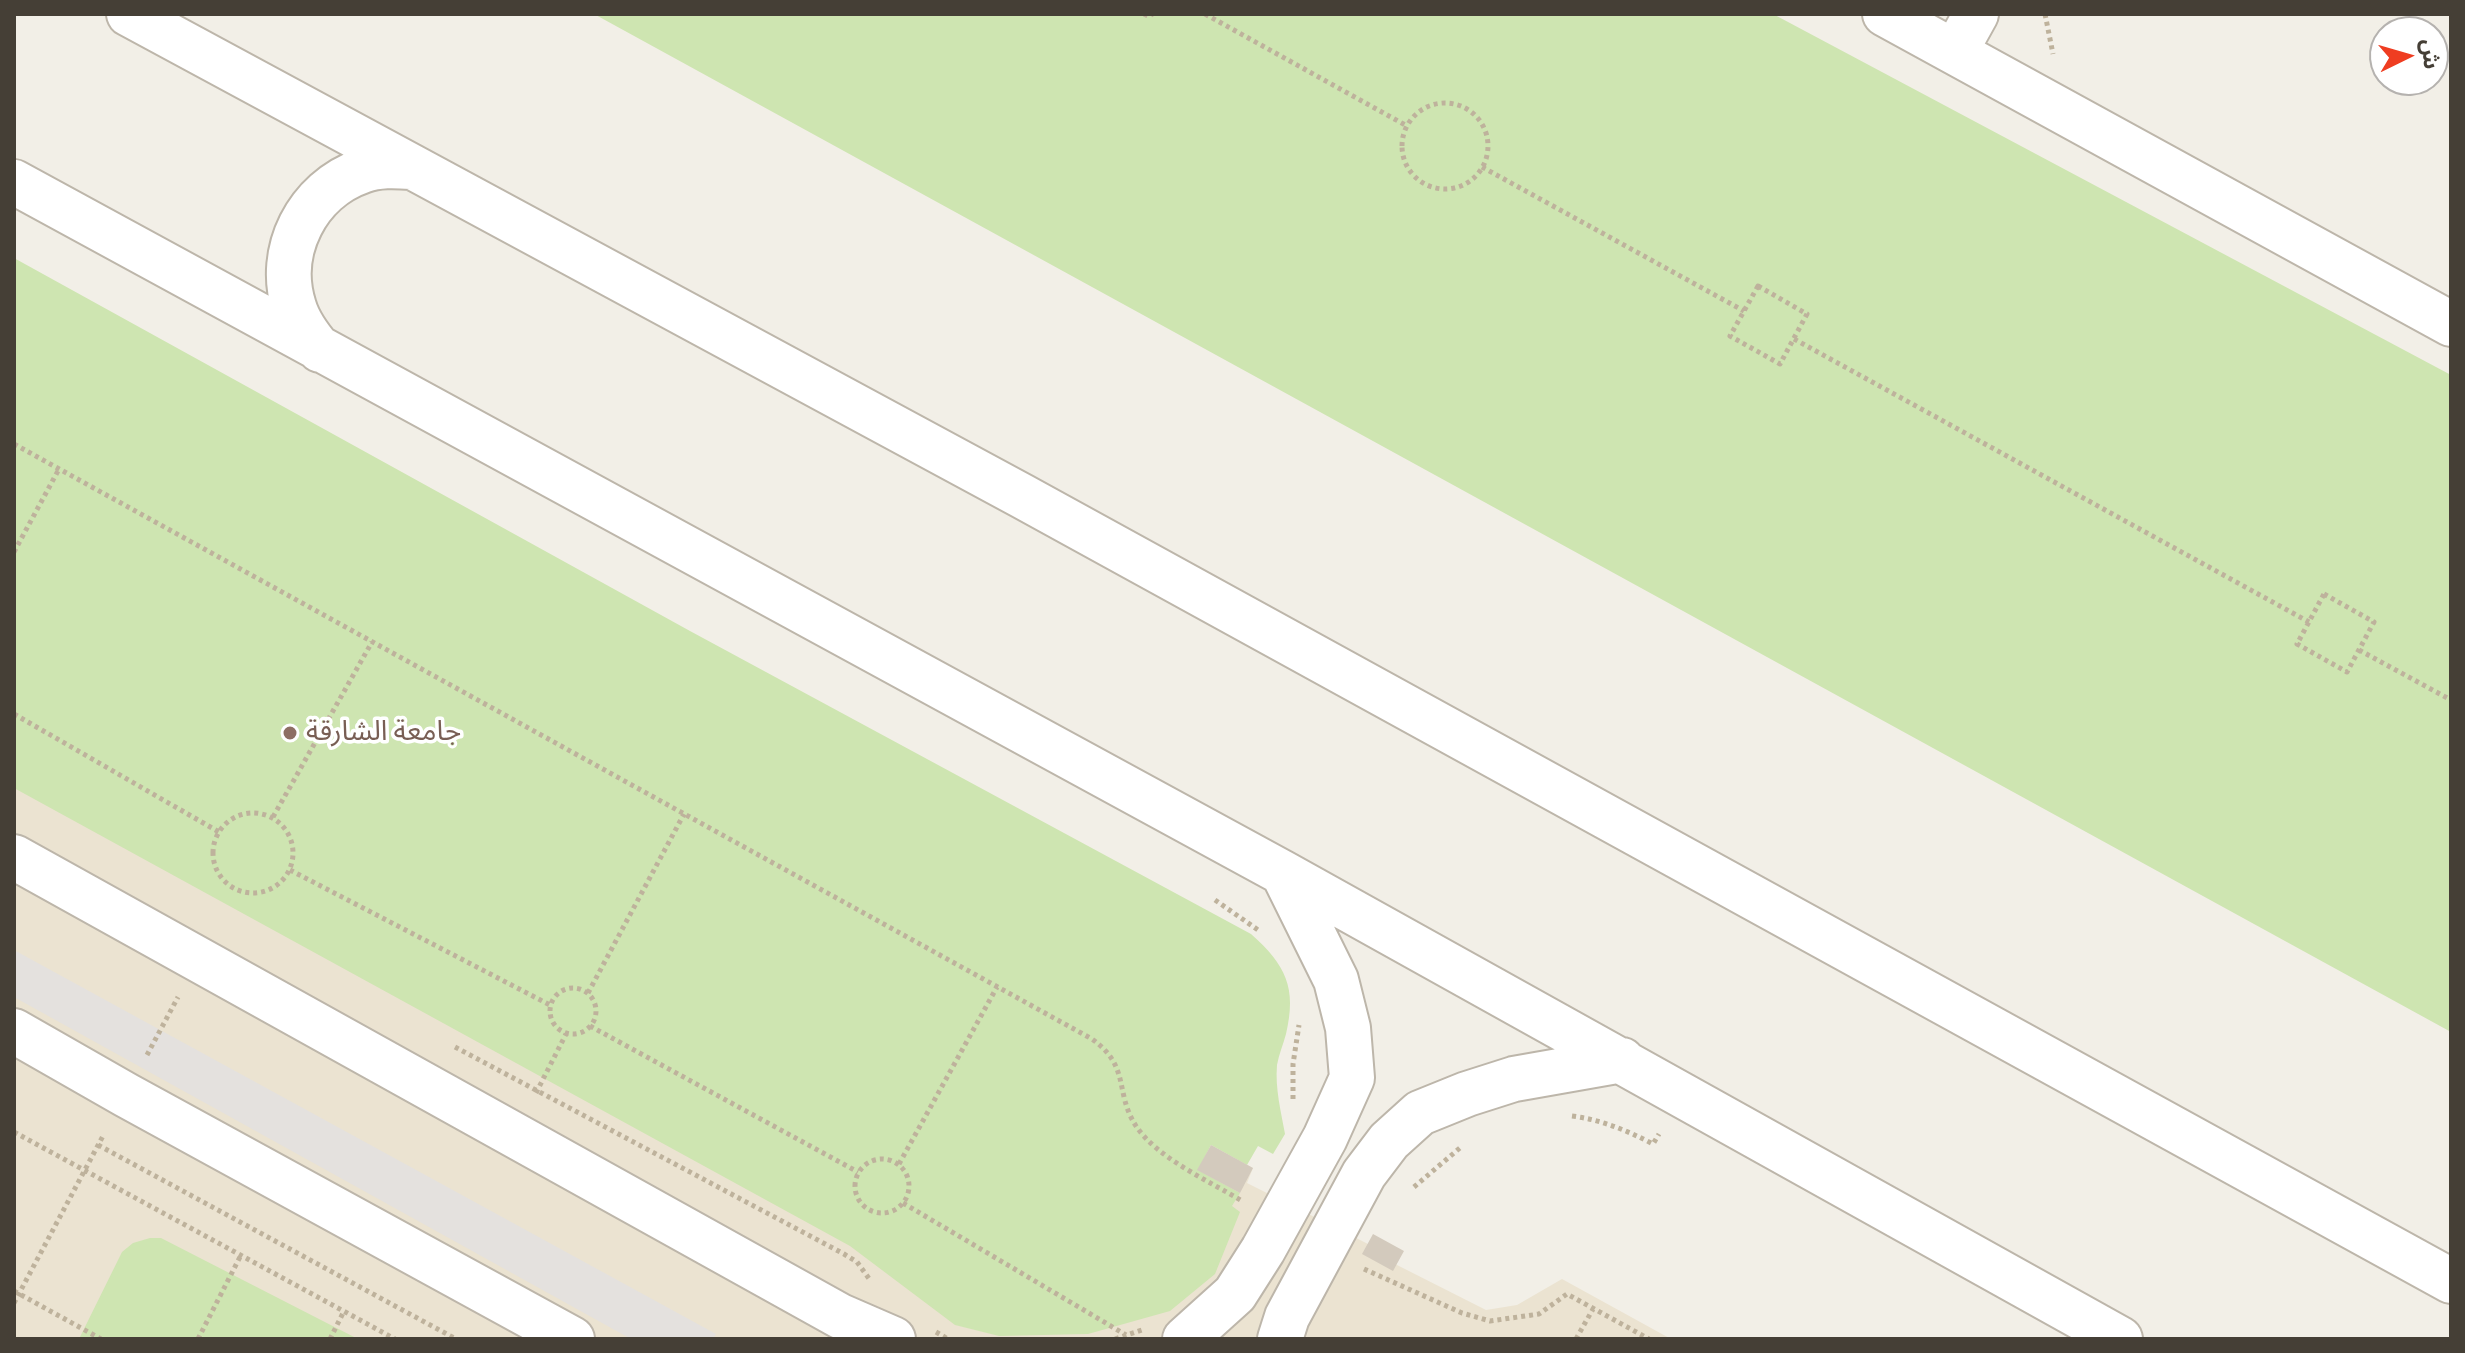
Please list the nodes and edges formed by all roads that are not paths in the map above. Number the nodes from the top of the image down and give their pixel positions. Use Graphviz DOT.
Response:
graph roads {
  1 [pos="129,14"];
  2 [pos="1885,14"];
  3 [pos="1976,14"];
  4 [pos="1955,52"];
  5 [pos="412,167"];
  6 [pos="14,182"];
  7 [pos="2451,324"];
  8 [pos="320,350"];
  9 [pos="14,857"];
  10 [pos="1283,873"];
  11 [pos="14,1031"];
  12 [pos="1622,1060"];
  13 [pos="1352,1078"];
  14 [pos="1420,1113"];
  15 [pos="1263,1250"];
  16 [pos="1310,1273"];
  17 [pos="2451,1281"];
  18 [pos="840,1327"];
  19 [pos="1166,1334"];
  20 [pos="572,1339"];
  21 [pos="893,1339"];
  22 [pos="1280,1339"];
  23 [pos="2120,1339"];
  1 -- 5 [label="street"];
  2 -- 4 [label="street"];
  3 -- 4 [label="street"];
  4 -- 7 [label="street"];
  5 -- 8 [label="street"];
  5 -- 17 [label="street"];
  6 -- 8 [label="street"];
  8 -- 10 [label="street"];
  9 -- 18 [label="street"];
  10 -- 12 [label="street"];
  10 -- 13 [label="street"];
  11 -- 20 [label="street"];
  12 -- 14 [label="street"];
  12 -- 23 [label="street"];
  13 -- 14 [label="street"];
  13 -- 15 [label="street"];
  14 -- 16 [label="street"];
  15 -- 16 [label="street"];
  15 -- 19 [label="street"];
  16 -- 22 [label="street"];
  18 -- 21 [label="street"];
}
